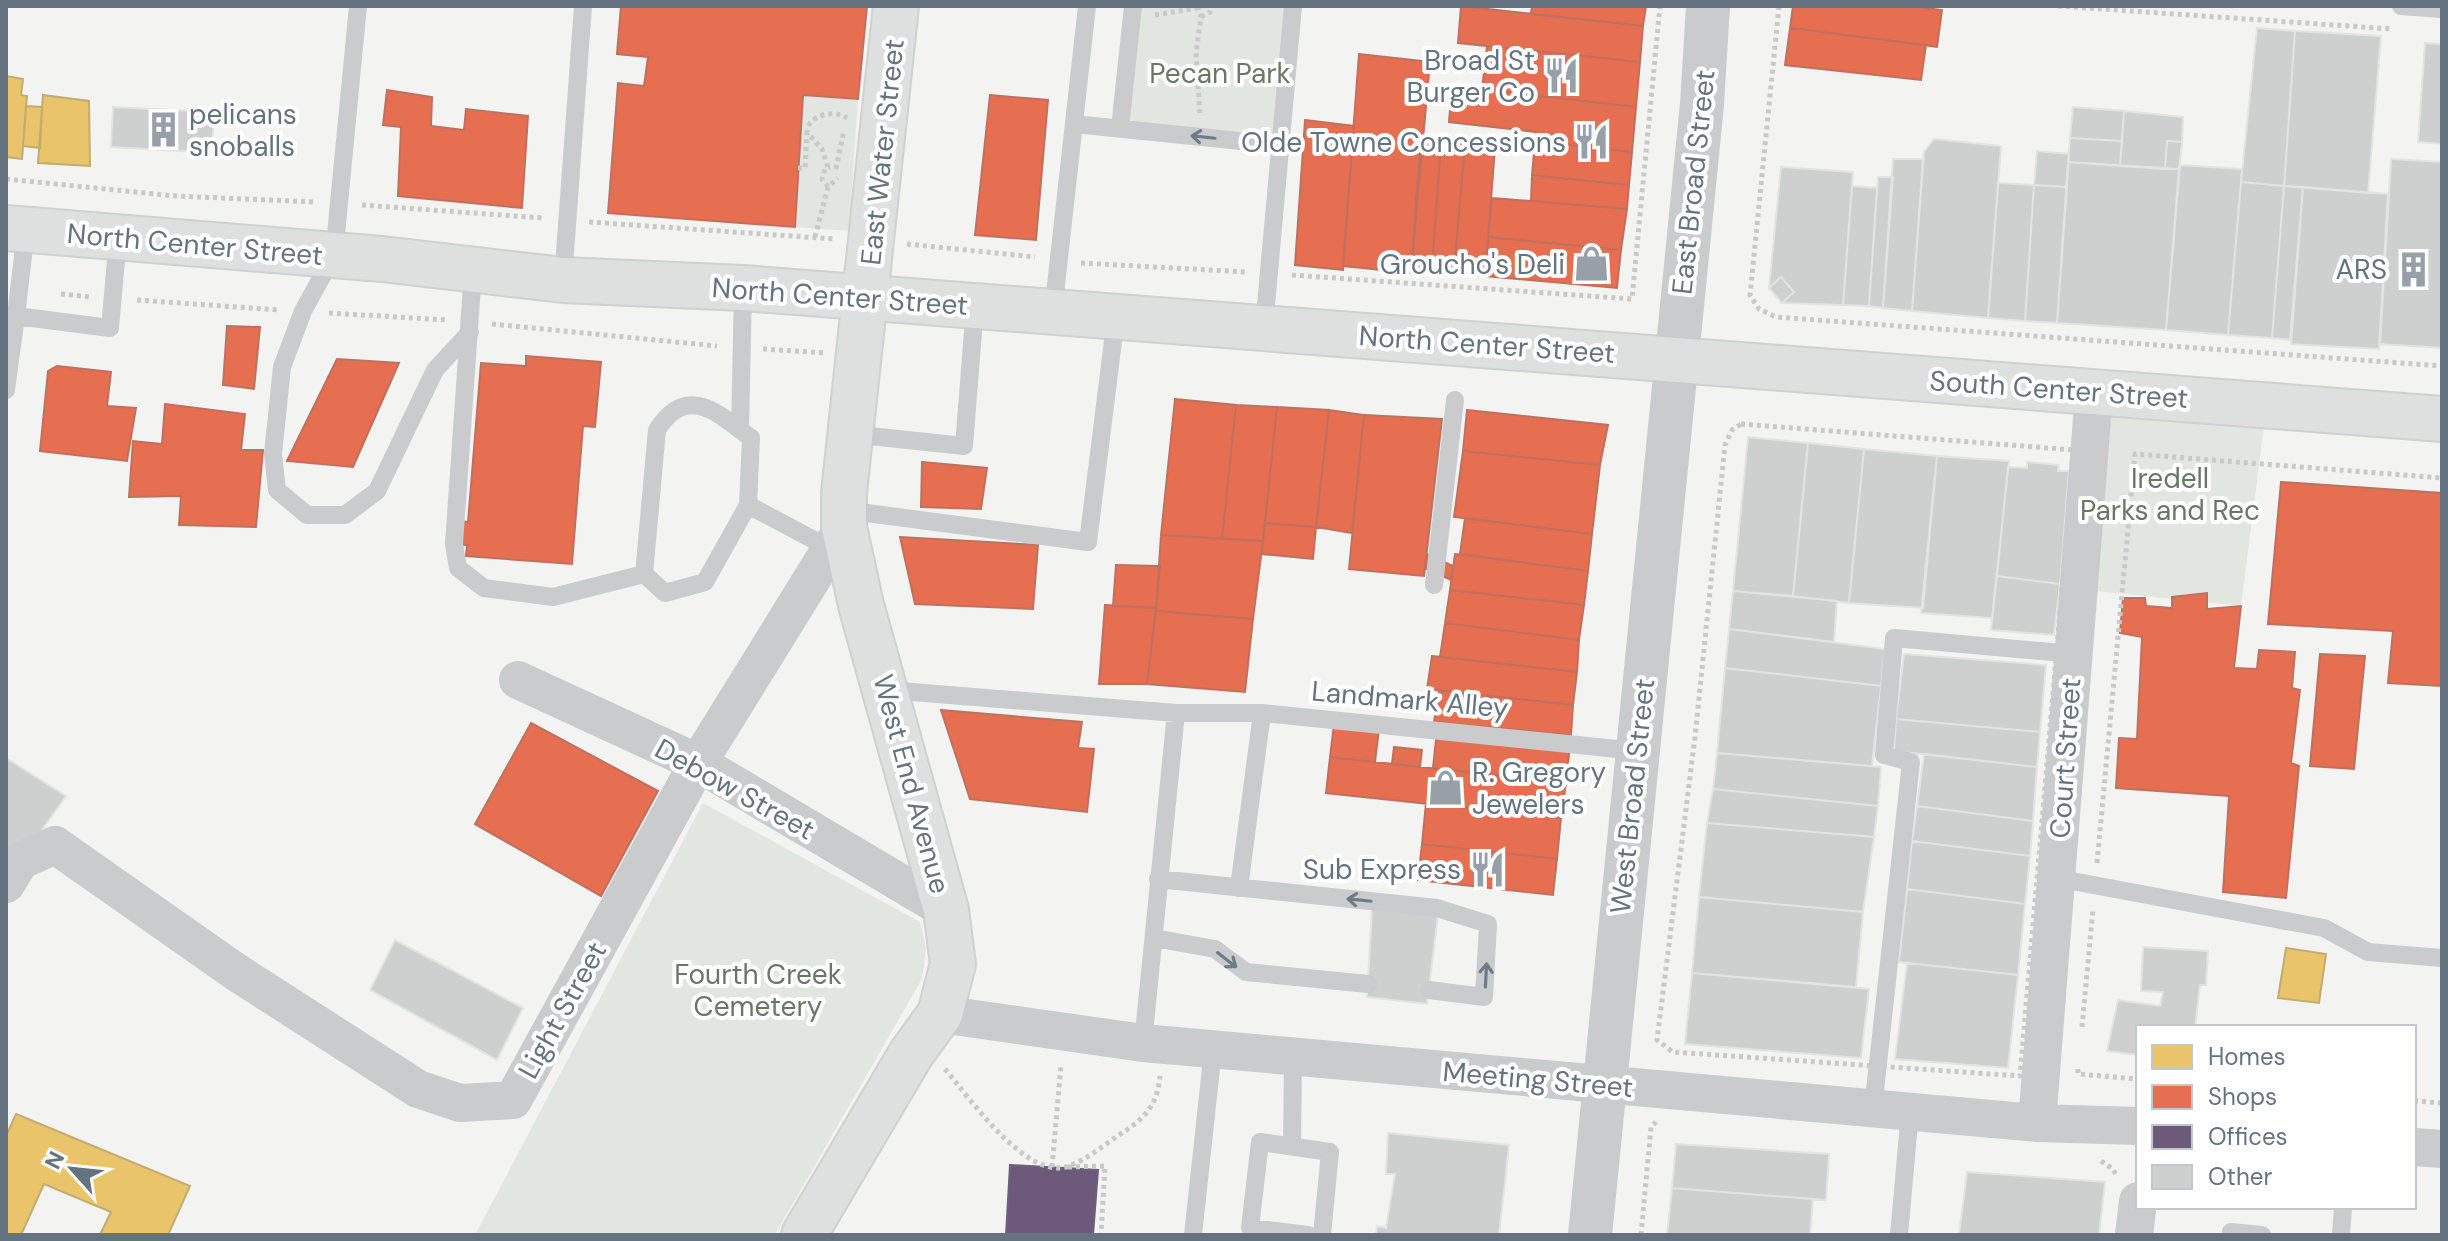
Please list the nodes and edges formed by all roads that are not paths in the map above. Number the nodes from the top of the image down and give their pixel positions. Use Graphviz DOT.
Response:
graph roads {
  1 [pos="358,6"];
  2 [pos="583,6"];
  3 [pos="896,6"];
  4 [pos="1087,6"];
  5 [pos="1293,6"];
  6 [pos="1708,6"];
  7 [pos="2401,6"];
  8 [pos="2442,9"];
  9 [pos="1138,12"];
  10 [pos="1074,124"];
  11 [pos="1120,128"];
  12 [pos="1280,145"];
  13 [pos="16,229"];
  14 [pos="118,238"];
  15 [pos="334,255"];
  16 [pos="473,271"];
  17 [pos="563,280"];
  18 [pos="743,288"];
  19 [pos="867,298"];
  20 [pos="975,306"];
  21 [pos="1053,312"];
  22 [pos="16,316"];
  23 [pos="1116,317"];
  24 [pos="470,327"];
  25 [pos="1264,327"];
  26 [pos="1675,357"];
  27 [pos="6,390"];
  28 [pos="2094,393"];
  29 [pos="1455,400"];
  30 [pos="2442,419"];
  31 [pos="740,430"];
  32 [pos="851,434"];
  33 [pos="748,505"];
  34 [pos="840,528"];
  35 [pos="644,574"];
  36 [pos="1434,585"];
  37 [pos="2074,654"];
  38 [pos="518,680"];
  39 [pos="887,690"];
  40 [pos="1176,713"];
  41 [pos="1262,713"];
  42 [pos="1637,751"];
  43 [pos="698,763"];
  44 [pos="2056,878"];
  45 [pos="1158,879"];
  46 [pos="6,884"];
  47 [pos="1239,888"];
  48 [pos="946,910"];
  49 [pos="1154,938"];
  50 [pos="2442,958"];
  51 [pos="1368,984"];
  52 [pos="1429,990"];
  53 [pos="930,1028"];
  54 [pos="1153,1044"];
  55 [pos="1213,1050"];
  56 [pos="1293,1057"];
  57 [pos="1604,1086"];
  58 [pos="1873,1109"];
  59 [pos="1910,1112"];
  60 [pos="2037,1123"];
  61 [pos="2136,1126"];
  62 [pos="1292,1145"];
  63 [pos="2416,1147"];
  64 [pos="2442,1149"];
  65 [pos="2137,1209"];
  66 [pos="2343,1209"];
  67 [pos="2231,1232"];
  68 [pos="804,1235"];
  69 [pos="1193,1235"];
  70 [pos="1308,1235"];
  71 [pos="1322,1235"];
  72 [pos="1590,1235"];
  73 [pos="1899,1235"];
  74 [pos="2134,1235"];
  75 [pos="2262,1235"];
  76 [pos="2341,1235"];
  1 -- 15 [label="lane"];
  2 -- 17 [label="lane"];
  3 -- 19 [label="main road, East Water Street"];
  4 -- 10 [label="lane"];
  5 -- 12 [label="lane"];
  6 -- 26 [label="street, East Broad Street"];
  7 -- 8 [label="lane"];
  9 -- 11 [label="lane"];
  10 -- 11 [label="lane"];
  10 -- 21 [label="lane"];
  12 -- 11 [label="lane, one-way"];
  12 -- 25 [label="lane"];
  13 -- 14 [label="main road, North Center Street"];
  13 -- 22 [label="lane"];
  14 -- 15 [label="main road, North Center Street"];
  14 -- 22 [label="lane"];
  15 -- 16 [label="main road, North Center Street"];
  15 -- 24 [label="lane"];
  16 -- 17 [label="main road, North Center Street"];
  16 -- 24 [label="lane"];
  17 -- 18 [label="main road, North Center Street"];
  18 -- 19 [label="main road, North Center Street"];
  18 -- 31 [label="lane"];
  19 -- 20 [label="main road, North Center Street"];
  19 -- 32 [label="main road, West End Avenue"];
  20 -- 21 [label="main road, North Center Street"];
  20 -- 32 [label="lane"];
  21 -- 23 [label="main road, North Center Street"];
  22 -- 27 [label="lane"];
  23 -- 25 [label="main road, North Center Street"];
  23 -- 34 [label="lane"];
  24 -- 35 [label="lane"];
  25 -- 26 [label="main road, North Center Street"];
  26 -- 28 [label="main road, South Center Street"];
  26 -- 42 [label="street, West Broad Street"];
  28 -- 30 [label="main road, South Center Street"];
  28 -- 37 [label="street, Court Street"];
  29 -- 36 [label="lane"];
  31 -- 33 [label="lane"];
  31 -- 35 [label="lane"];
  32 -- 34 [label="main road, West End Avenue"];
  33 -- 34 [label="lane"];
  33 -- 35 [label="lane"];
  34 -- 39 [label="main road, West End Avenue"];
  34 -- 43 [label="street, Light Street"];
  37 -- 44 [label="street, Court Street"];
  37 -- 58 [label="lane"];
  38 -- 43 [label="street, Debow Street"];
  39 -- 40 [label="lane, Landmark Alley"];
  39 -- 48 [label="main road, West End Avenue"];
  40 -- 41 [label="lane, Landmark Alley"];
  40 -- 45 [label="lane"];
  41 -- 42 [label="lane, Landmark Alley"];
  41 -- 47 [label="lane"];
  42 -- 57 [label="street, West Broad Street"];
  43 -- 46 [label="street, Light Street"];
  43 -- 48 [label="street, Debow Street"];
  44 -- 50 [label="lane"];
  44 -- 60 [label="street, Court Street"];
  45 -- 47 [label="lane"];
  45 -- 49 [label="lane"];
  52 -- 47 [label="lane, one-way"];
  48 -- 53 [label="main road, West End Avenue"];
  49 -- 51 [label="lane, one-way"];
  49 -- 54 [label="lane"];
  53 -- 54 [label="street, Meeting Street"];
  53 -- 68 [label="main road, West End Avenue"];
  54 -- 55 [label="street, Meeting Street"];
  55 -- 56 [label="street, Meeting Street"];
  55 -- 69 [label="lane"];
  56 -- 57 [label="street, Meeting Street"];
  56 -- 62 [label="lane"];
  57 -- 58 [label="street, Meeting Street"];
  57 -- 72 [label="street, West Broad Street"];
  58 -- 59 [label="street, Meeting Street"];
  59 -- 60 [label="street, Meeting Street"];
  59 -- 73 [label="lane"];
  60 -- 61 [label="street, Meeting Street"];
  62 -- 70 [label="lane"];
  62 -- 71 [label="lane"];
  63 -- 64 [label="street"];
  65 -- 74 [label="street"];
  66 -- 76 [label="lane"];
  67 -- 75 [label="lane"];
}
